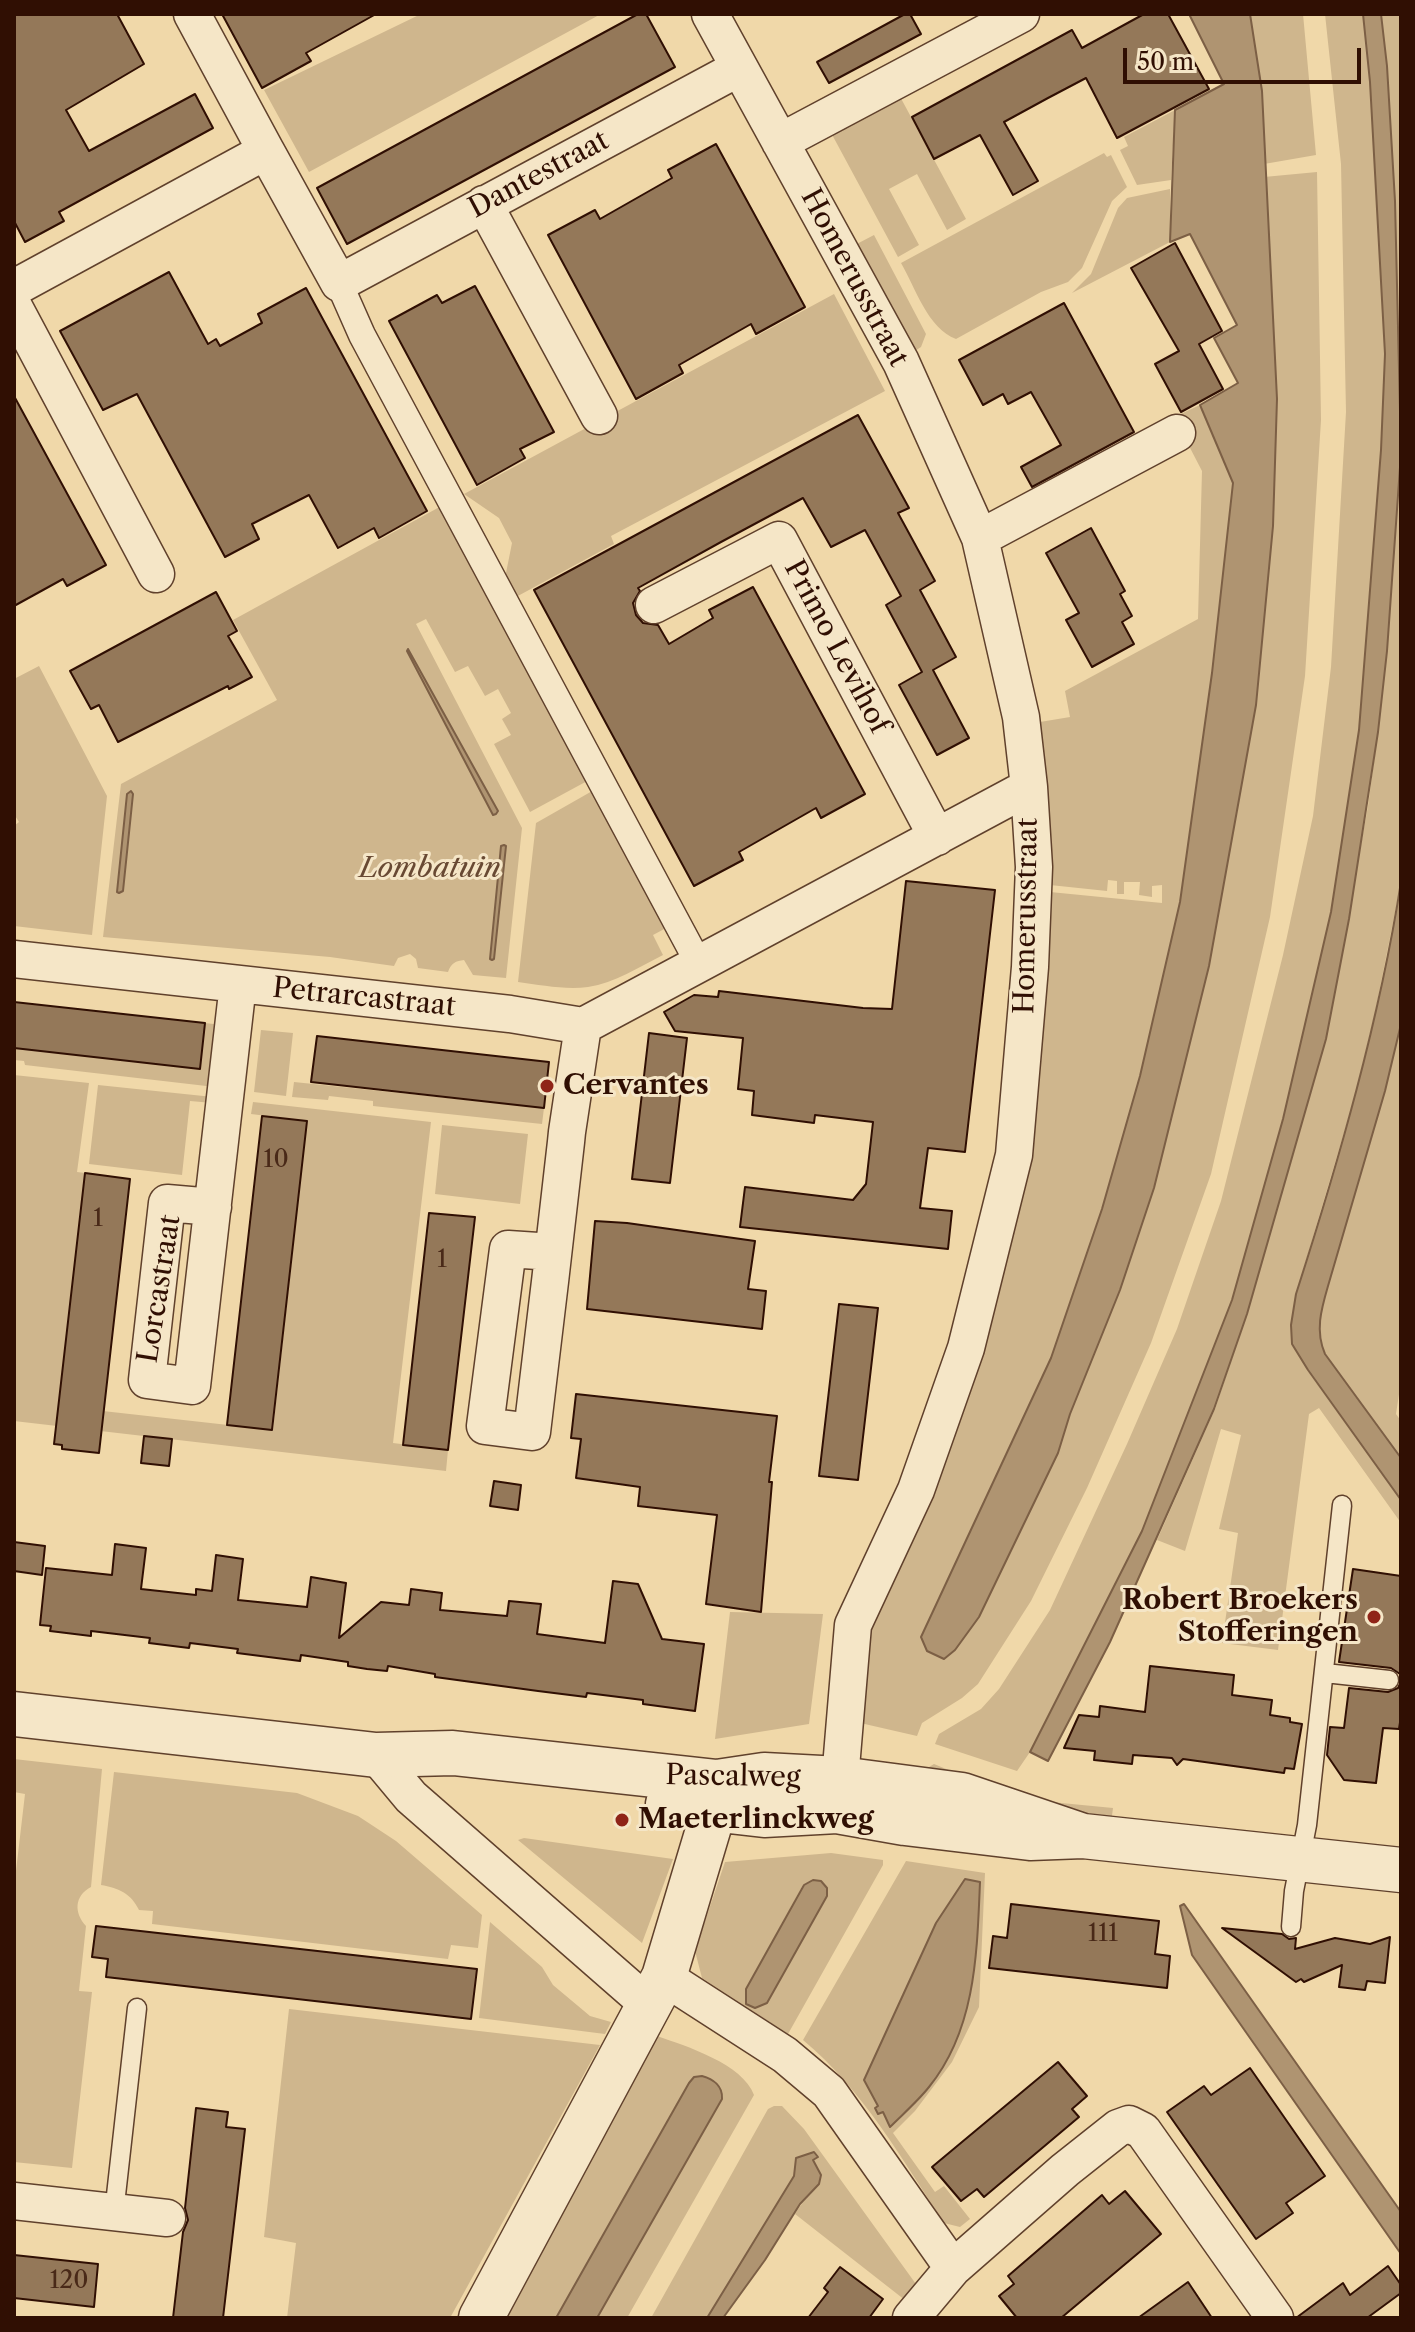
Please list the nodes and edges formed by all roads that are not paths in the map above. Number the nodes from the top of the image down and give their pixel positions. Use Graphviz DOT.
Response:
graph roads {
  1 [pos="192,14"];
  2 [pos="710,14"];
  3 [pos="1021,14"];
  4 [pos="739,68"];
  5 [pos="780,142"];
  6 [pos="266,151"];
  7 [pos="484,204"];
  8 [pos="339,283"];
  9 [pos="14,288"];
  10 [pos="14,307"];
  11 [pos="599,416"];
  12 [pos="1177,433"];
  13 [pos="980,538"];
  14 [pos="156,574"];
  15 [pos="654,605"];
  16 [pos="1029,787"];
  17 [pos="937,837"];
  18 [pos="14,959"];
  19 [pos="699,964"];
  20 [pos="238,984"];
  21 [pos="583,1026"];
  22 [pos="213,1207"];
  23 [pos="553,1252"];
  24 [pos="1342,1505"];
  25 [pos="1325,1673"];
  26 [pos="1389,1680"];
  27 [pos="14,1714"];
  28 [pos="376,1755"];
  29 [pos="839,1795"];
  30 [pos="716,1796"];
  31 [pos="1301,1858"];
  32 [pos="1401,1870"];
  33 [pos="1291,1927"];
  34 [pos="656,1991"];
  35 [pos="137,2008"];
  36 [pos="14,2201"];
  37 [pos="114,2213"];
  38 [pos="167,2218"];
  39 [pos="953,2268"];
  40 [pos="481,2318"];
  41 [pos="911,2318"];
  42 [pos="1275,2318"];
  1 -- 6 [label="street"];
  2 -- 4 [label="street, Homerusstraat"];
  3 -- 5 [label="street"];
  4 -- 5 [label="street, Homerusstraat"];
  4 -- 7 [label="street, Dantestraat"];
  5 -- 13 [label="street, Homerusstraat"];
  6 -- 8 [label="street"];
  6 -- 9 [label="street"];
  7 -- 8 [label="street, Dantestraat"];
  7 -- 11 [label="street"];
  8 -- 19 [label="street"];
  10 -- 14 [label="street"];
  12 -- 13 [label="street"];
  13 -- 16 [label="street, Homerusstraat"];
  15 -- 17 [label="street, Primo Levihof"];
  16 -- 17 [label="street"];
  16 -- 29 [label="street, Homerusstraat"];
  17 -- 19 [label="street"];
  18 -- 20 [label="street, Petrarcastraat"];
  19 -- 21 [label="street"];
  20 -- 21 [label="street, Petrarcastraat"];
  20 -- 22 [label="street, Lorcastraat"];
  21 -- 23 [label="street"];
  24 -- 25 [label="lane"];
  25 -- 26 [label="lane"];
  25 -- 31 [label="lane"];
  27 -- 28 [label="street, Pascalweg"];
  28 -- 30 [label="street, Pascalweg"];
  28 -- 34 [label="street"];
  29 -- 30 [label="street, Pascalweg"];
  29 -- 31 [label="street, Pascalweg"];
  30 -- 34 [label="street"];
  31 -- 32 [label="street, Pascalweg"];
  31 -- 33 [label="lane"];
  34 -- 39 [label="street"];
  34 -- 40 [label="street"];
  35 -- 37 [label="lane"];
  36 -- 37 [label="street"];
  37 -- 38 [label="street"];
  39 -- 41 [label="street"];
  39 -- 42 [label="street"];
}
